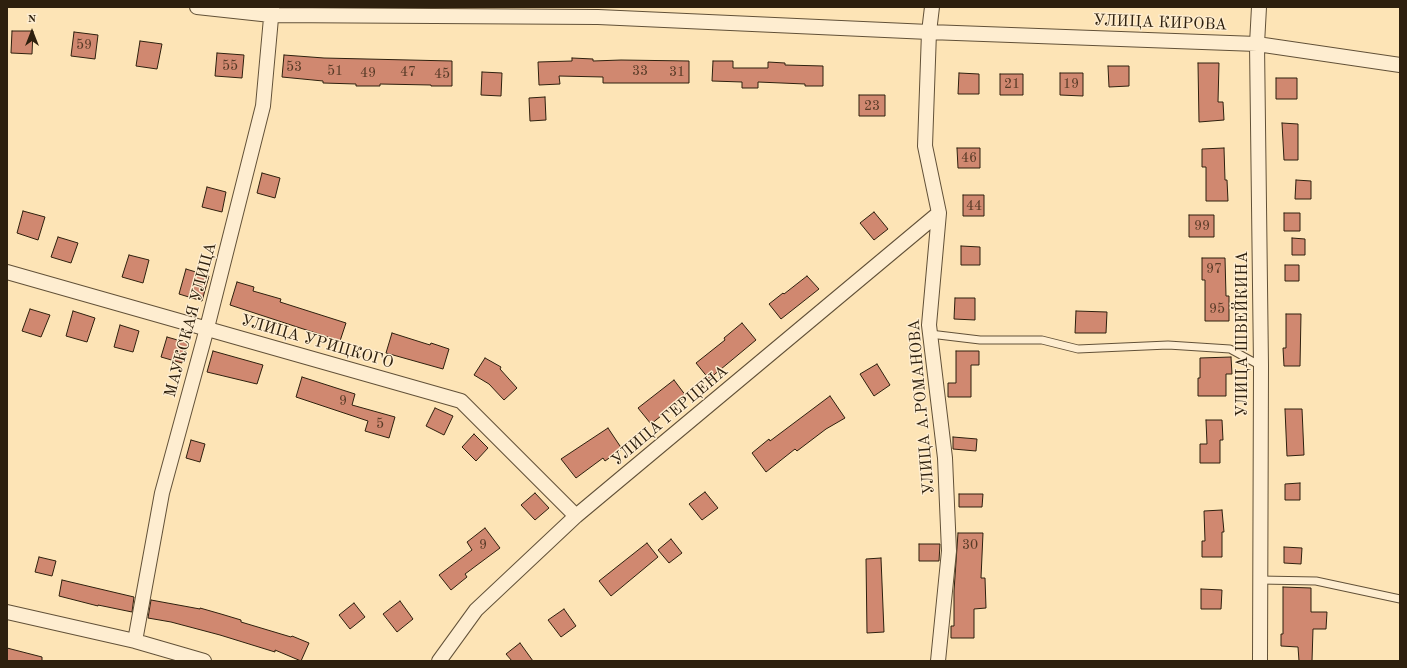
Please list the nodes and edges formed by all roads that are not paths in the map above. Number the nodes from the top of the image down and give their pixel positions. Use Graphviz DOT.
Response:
graph roads {
  1 [pos="197,7"];
  2 [pos="932,7"];
  3 [pos="1259,7"];
  4 [pos="272,11"];
  5 [pos="599,12"];
  6 [pos="929,32"];
  7 [pos="1257,44"];
  8 [pos="1400,65"];
  9 [pos="939,213"];
  10 [pos="7,272"];
  11 [pos="207,328"];
  12 [pos="930,334"];
  13 [pos="1261,366"];
  14 [pos="576,516"];
  15 [pos="1260,580"];
  16 [pos="1400,600"];
  17 [pos="7,612"];
  18 [pos="136,641"];
  19 [pos="204,661"];
  20 [pos="439,661"];
  21 [pos="938,661"];
  22 [pos="1260,661"];
  1 -- 4 [label="street, УЛИЦА КИРОВА"];
  2 -- 6 [label="street, УЛИЦА А.РОМАНОВА"];
  3 -- 7 [label="street, УЛИЦА ШВЕЙКИНА"];
  4 -- 5 [label="street, УЛИЦА КИРОВА"];
  4 -- 11 [label="street, МАУКСКАЯ УЛИЦА"];
  5 -- 6 [label="street, УЛИЦА КИРОВА"];
  6 -- 7 [label="street, УЛИЦА КИРОВА"];
  6 -- 9 [label="street, УЛИЦА А.РОМАНОВА"];
  7 -- 8 [label="street, УЛИЦА КИРОВА"];
  7 -- 13 [label="street, УЛИЦА ШВЕЙКИНА"];
  9 -- 12 [label="street, УЛИЦА А.РОМАНОВА"];
  9 -- 14 [label="street, УЛИЦА ГЕРЦЕНА"];
  10 -- 11 [label="street, УЛИЦА УРИЦКОГО"];
  11 -- 14 [label="street, УЛИЦА УРИЦКОГО"];
  11 -- 18 [label="street, МАУКСКАЯ УЛИЦА"];
  12 -- 13 [label="lane"];
  12 -- 21 [label="street, УЛИЦА А.РОМАНОВА"];
  13 -- 15 [label="street, УЛИЦА ШВЕЙКИНА"];
  14 -- 20 [label="street, УЛИЦА ГЕРЦЕНА"];
  15 -- 16 [label="lane"];
  15 -- 22 [label="street, УЛИЦА ШВЕЙКИНА"];
  17 -- 18 [label="street"];
  18 -- 19 [label="street"];
}
